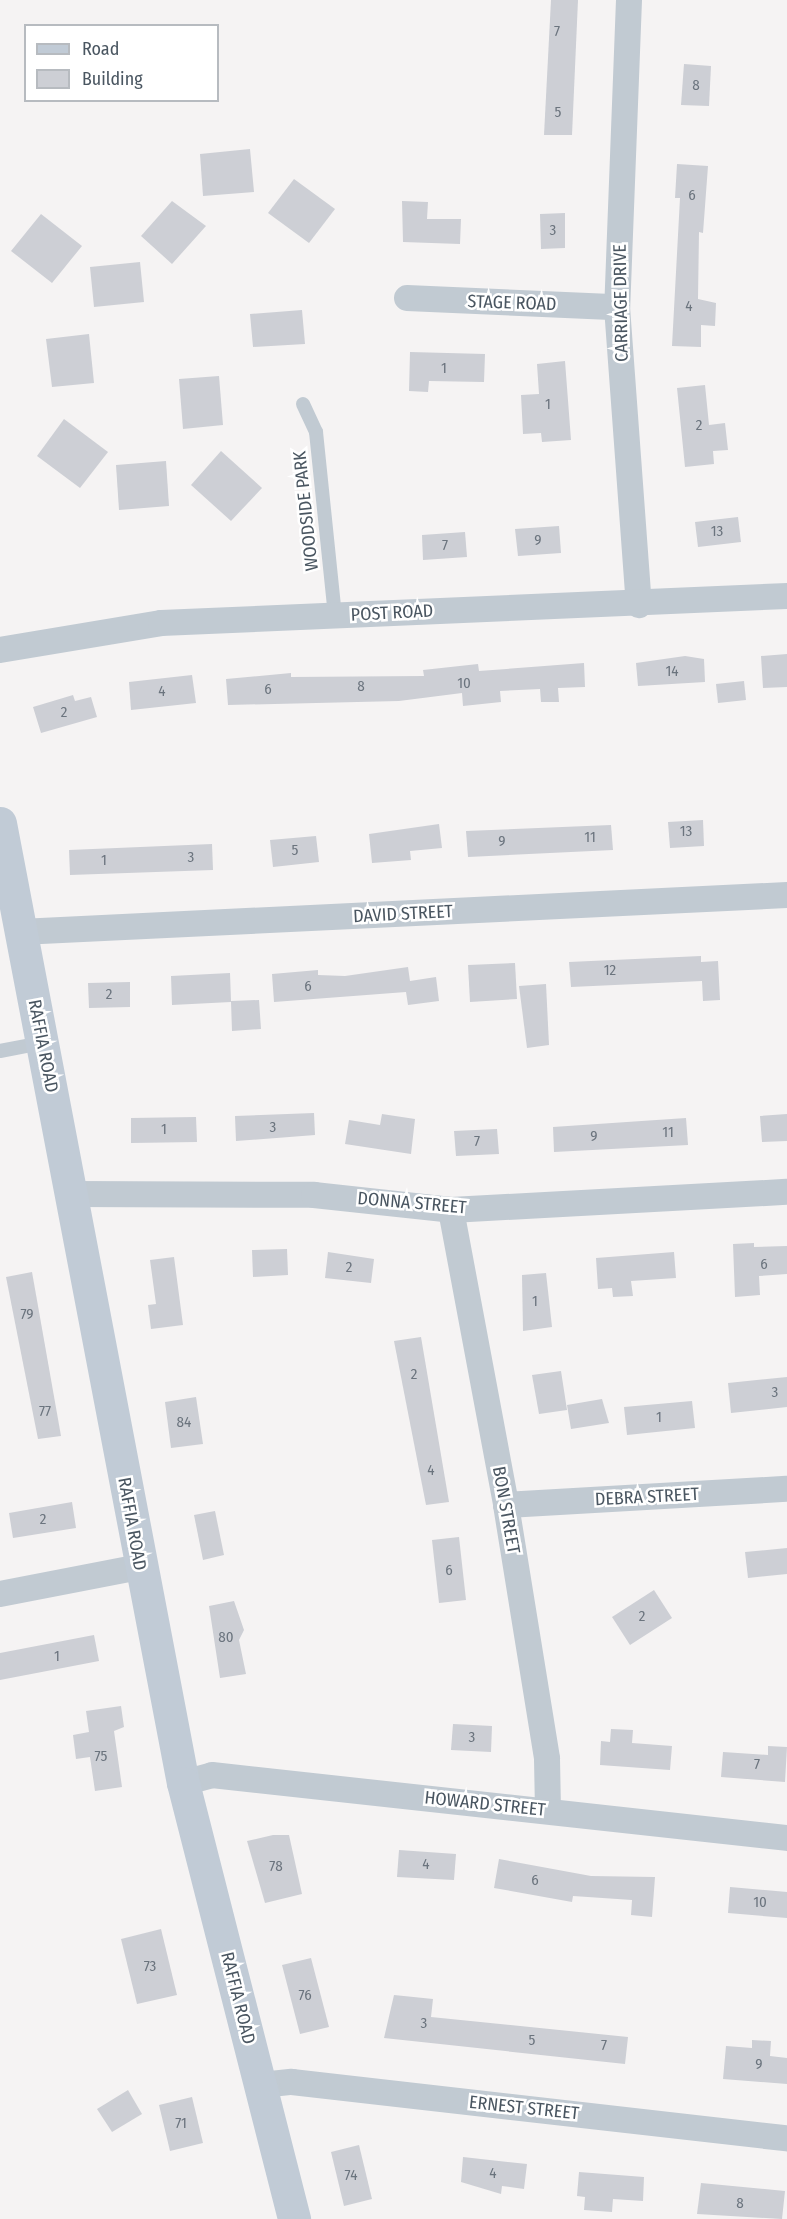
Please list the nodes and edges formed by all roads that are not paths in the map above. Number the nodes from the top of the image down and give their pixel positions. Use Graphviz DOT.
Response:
graph roads {
  1 [pos="629,0"];
  2 [pos="407,298"];
  3 [pos="617,307"];
  4 [pos="303,404"];
  5 [pos="787,596"];
  6 [pos="639,605"];
  7 [pos="335,616"];
  8 [pos="0,650"];
  9 [pos="0,823"];
  10 [pos="787,895"];
  11 [pos="20,932"];
  12 [pos="42,1043"];
  13 [pos="0,1052"];
  14 [pos="787,1192"];
  15 [pos="73,1194"];
  16 [pos="451,1210"];
  17 [pos="787,1489"];
  18 [pos="506,1505"];
  19 [pos="139,1567"];
  20 [pos="0,1594"];
  21 [pos="183,1783"];
  22 [pos="548,1811"];
  23 [pos="787,1838"];
  24 [pos="261,2085"];
  25 [pos="787,2138"];
  26 [pos="294,2219"];
  1 -- 3 [label="street, CARRIAGE DRIVE"];
  2 -- 3 [label="street, STAGE ROAD"];
  3 -- 6 [label="street, CARRIAGE DRIVE"];
  4 -- 7 [label="lane, WOODSIDE PARK"];
  5 -- 6 [label="street, POST ROAD"];
  6 -- 7 [label="street, POST ROAD"];
  7 -- 8 [label="street, POST ROAD"];
  9 -- 11 [label="main road, RAFFIA ROAD"];
  10 -- 11 [label="street, DAVID STREET"];
  11 -- 12 [label="main road, RAFFIA ROAD"];
  12 -- 13 [label="lane"];
  12 -- 15 [label="main road, RAFFIA ROAD"];
  14 -- 16 [label="street, DONNA STREET"];
  15 -- 16 [label="street, DONNA STREET"];
  15 -- 19 [label="main road, RAFFIA ROAD"];
  16 -- 18 [label="street, BON STREET"];
  17 -- 18 [label="street, DEBRA STREET"];
  18 -- 22 [label="street, BON STREET"];
  19 -- 20 [label="street"];
  19 -- 21 [label="main road, RAFFIA ROAD"];
  21 -- 22 [label="street, HOWARD STREET"];
  21 -- 24 [label="main road, RAFFIA ROAD"];
  22 -- 23 [label="street, HOWARD STREET"];
  24 -- 25 [label="street, ERNEST STREET"];
  24 -- 26 [label="main road, RAFFIA ROAD"];
}
